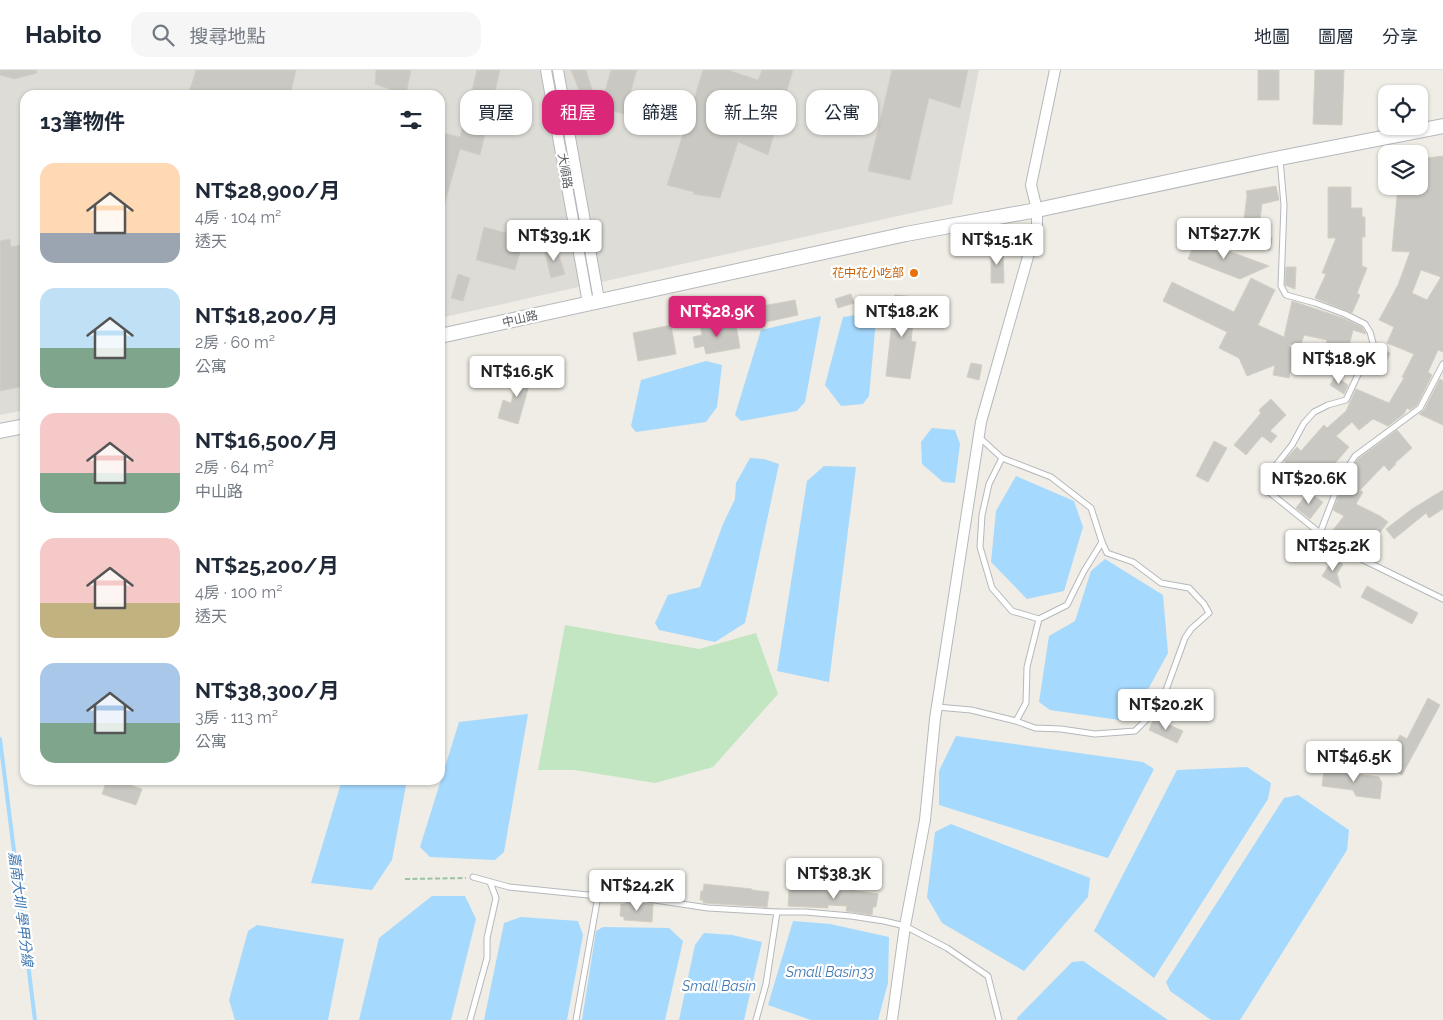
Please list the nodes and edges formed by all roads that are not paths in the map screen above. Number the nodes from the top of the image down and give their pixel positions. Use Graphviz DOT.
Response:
graph roads {
  1 [pos="546,70"];
  2 [pos="558,70"];
  3 [pos="1055,70"];
  4 [pos="1443,126"];
  5 [pos="1280,158"];
  6 [pos="1037,210"];
  7 [pos="593,301"];
  8 [pos="445,335"];
  9 [pos="1443,364"];
  10 [pos="20,427"];
  11 [pos="0,431"];
  12 [pos="979,436"];
  13 [pos="1002,458"];
  14 [pos="1320,533"];
  15 [pos="1102,542"];
  16 [pos="1443,599"];
  17 [pos="1039,619"];
  18 [pos="937,707"];
  19 [pos="1016,721"];
  20 [pos="474,877"];
  21 [pos="490,882"];
  22 [pos="598,896"];
  23 [pos="777,912"];
  24 [pos="905,926"];
  25 [pos="470,1020"];
  26 [pos="576,1020"];
  27 [pos="756,1020"];
  28 [pos="892,1020"];
  29 [pos="999,1020"];
  1 -- 7 [label="street, 大順路"];
  2 -- 7 [label="street, 大順路"];
  3 -- 6 [label="street"];
  4 -- 5 [label="main road, 中山路"];
  5 -- 6 [label="main road, 中山路"];
  5 -- 14 [label="lane"];
  6 -- 7 [label="main road, 中山路"];
  6 -- 12 [label="street"];
  7 -- 8 [label="main road, 中山路"];
  9 -- 14 [label="lane"];
  10 -- 11 [label="main road"];
  12 -- 13 [label="lane"];
  12 -- 18 [label="street"];
  13 -- 15 [label="lane"];
  13 -- 17 [label="lane"];
  14 -- 16 [label="lane"];
  15 -- 17 [label="lane"];
  15 -- 19 [label="lane"];
  17 -- 19 [label="lane"];
  18 -- 19 [label="lane"];
  18 -- 24 [label="street"];
  20 -- 21 [label="lane"];
  21 -- 22 [label="lane"];
  21 -- 25 [label="lane"];
  22 -- 23 [label="lane"];
  22 -- 26 [label="lane"];
  23 -- 24 [label="lane"];
  23 -- 27 [label="lane"];
  24 -- 28 [label="street"];
  24 -- 29 [label="lane"];
}
